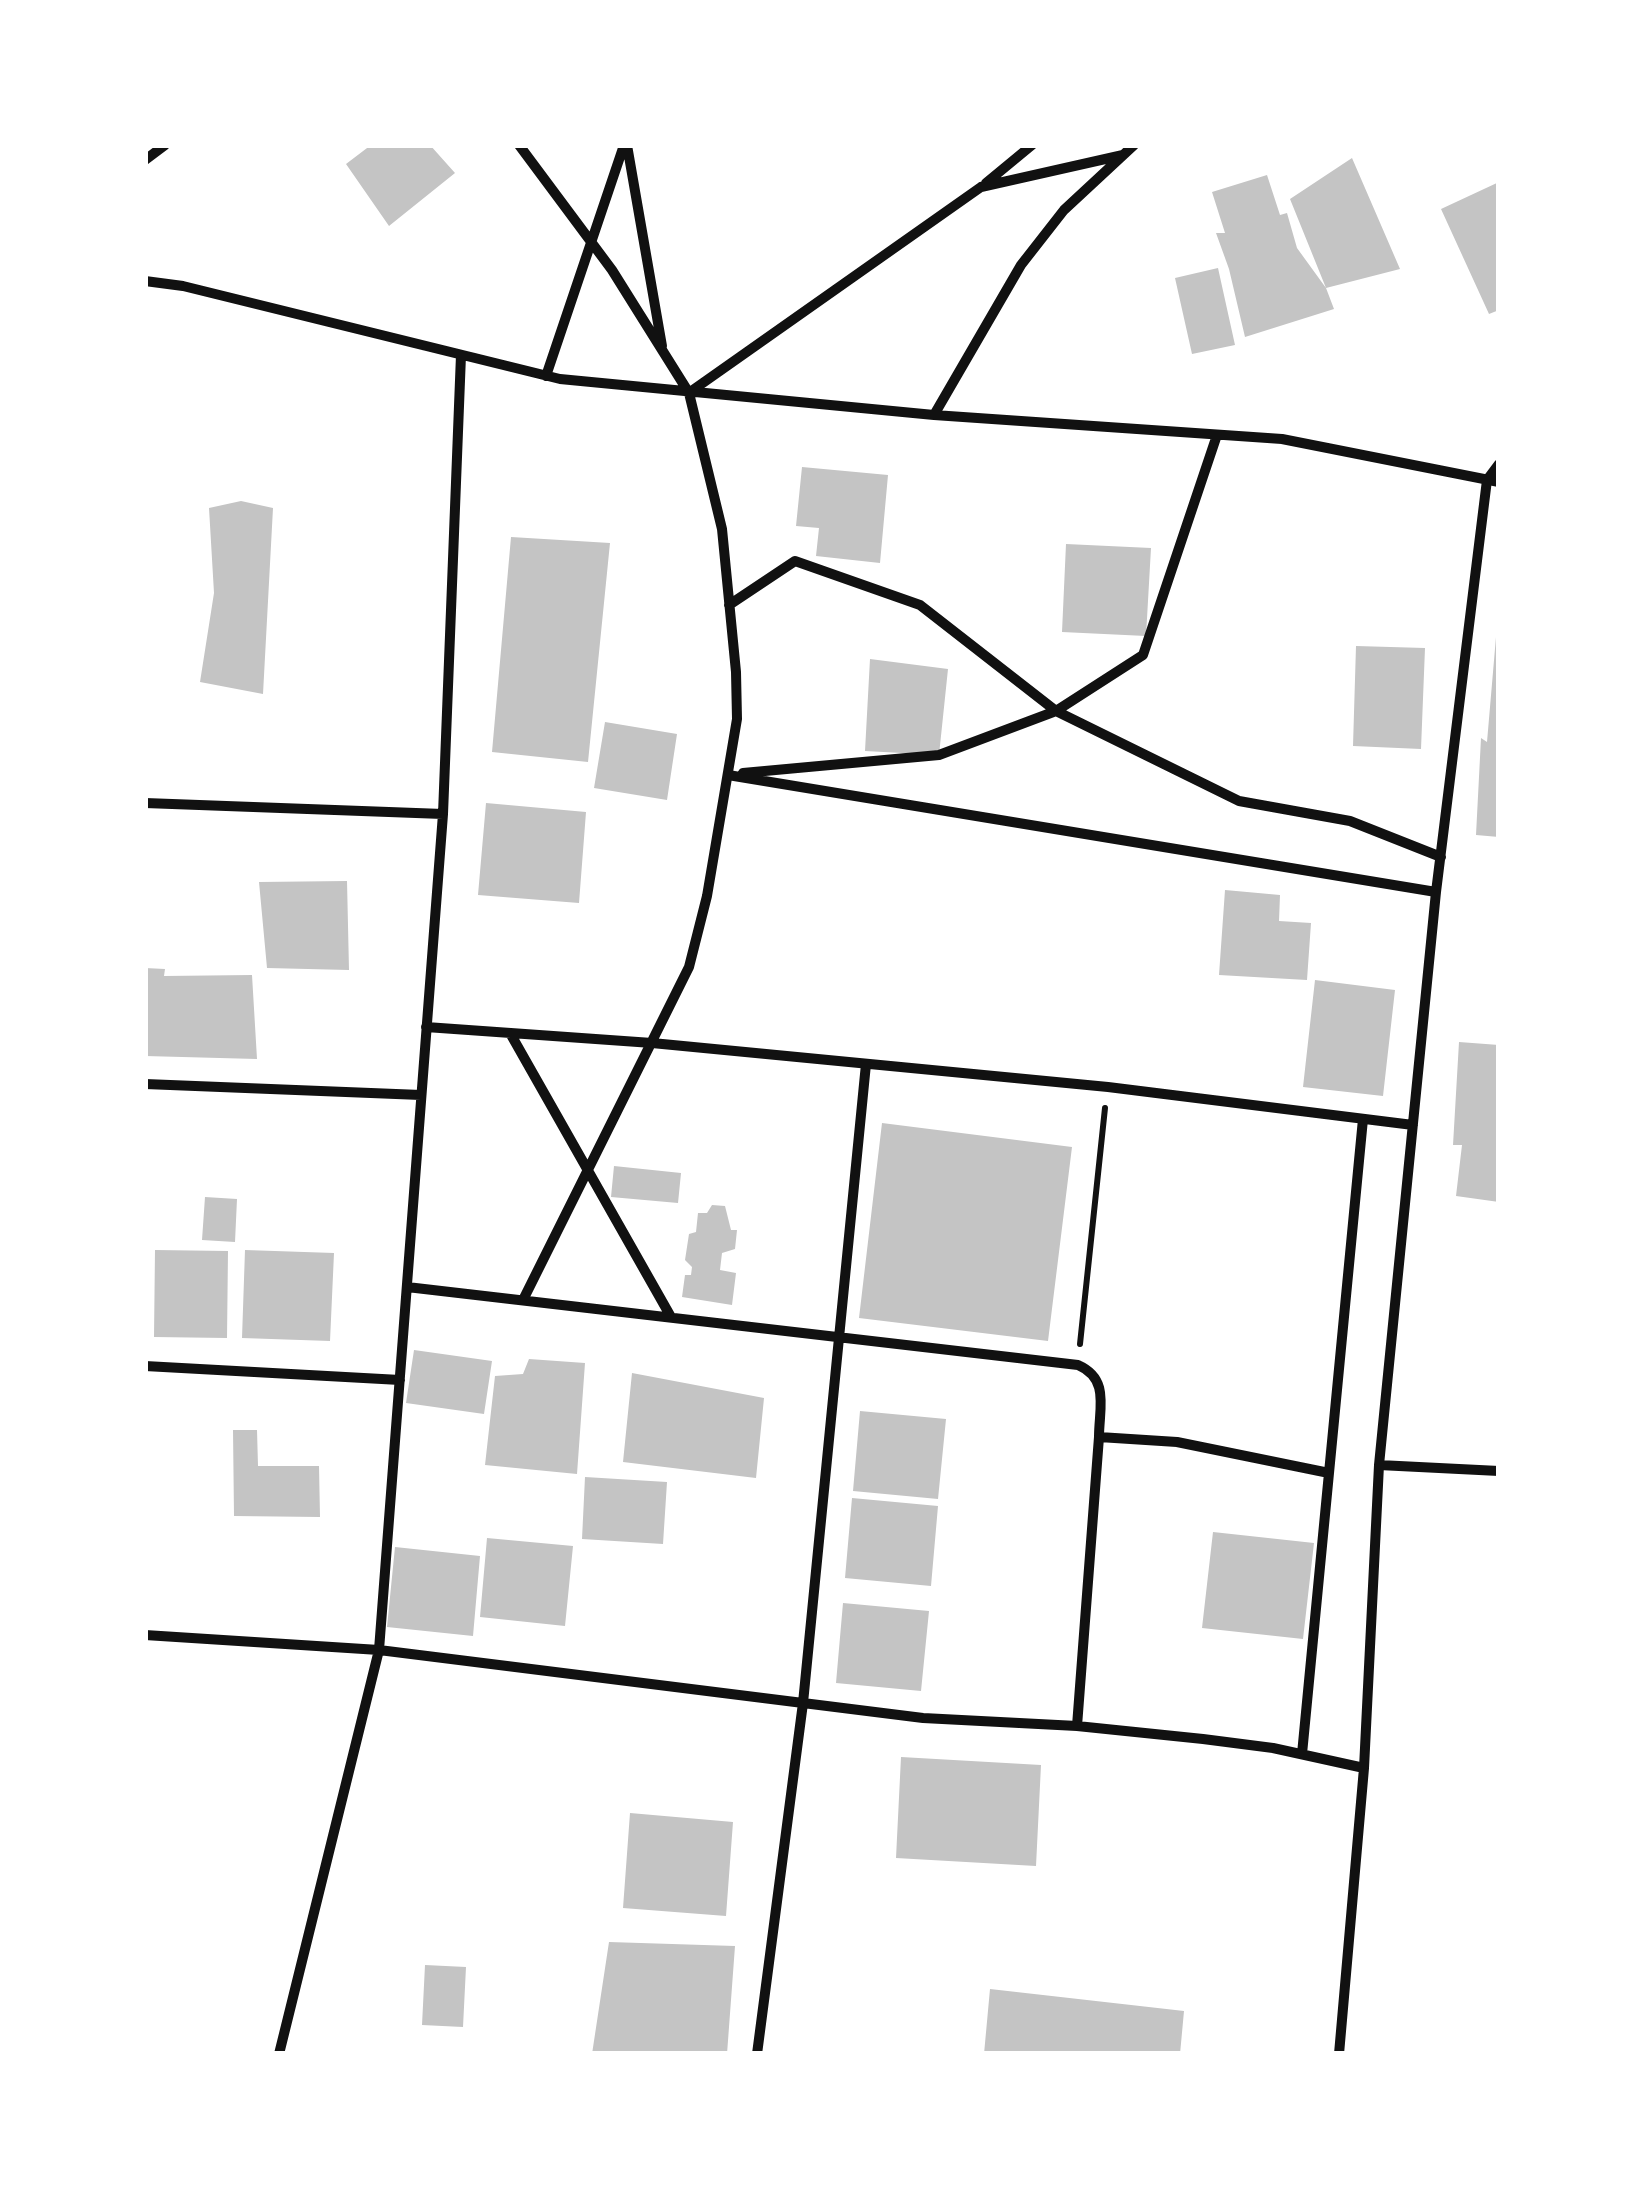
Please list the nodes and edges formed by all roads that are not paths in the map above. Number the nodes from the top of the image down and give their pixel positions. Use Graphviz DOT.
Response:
graph roads {
  1 [pos="165,145"];
  2 [pos="519,145"];
  3 [pos="626,145"];
  4 [pos="1032,145"];
  5 [pos="1134,145"];
  6 [pos="1123,156"];
  7 [pos="145,160"];
  8 [pos="981,187"];
  9 [pos="592,242"];
  10 [pos="145,281"];
  11 [pos="663,352"];
  12 [pos="461,355"];
  13 [pos="546,376"];
  14 [pos="689,392"];
  15 [pos="934,415"];
  16 [pos="1217,435"];
  17 [pos="1499,464"];
  18 [pos="1493,481"];
  19 [pos="729,605"];
  20 [pos="1056,711"];
  21 [pos="728,774"];
  22 [pos="145,803"];
  23 [pos="443,814"];
  24 [pos="1440,857"];
  25 [pos="1436,892"];
  26 [pos="426,1027"];
  27 [pos="510,1033"];
  28 [pos="652,1044"];
  29 [pos="866,1064"];
  30 [pos="145,1084"];
  31 [pos="421,1095"];
  32 [pos="1363,1119"];
  33 [pos="1413,1125"];
  34 [pos="407,1286"];
  35 [pos="524,1300"];
  36 [pos="671,1317"];
  37 [pos="841,1337"];
  38 [pos="145,1366"];
  39 [pos="400,1380"];
  40 [pos="1099,1438"];
  41 [pos="1380,1465"];
  42 [pos="1499,1471"];
  43 [pos="1329,1472"];
  44 [pos="145,1636"];
  45 [pos="379,1650"];
  46 [pos="803,1702"];
  47 [pos="1077,1726"];
  48 [pos="1302,1754"];
  49 [pos="1364,1768"];
  50 [pos="280,2054"];
  51 [pos="756,2054"];
  52 [pos="1338,2054"];
  1 -- 7 [label="street"];
  2 -- 9 [label="street"];
  3 -- 9 [label="street"];
  3 -- 11 [label="street"];
  4 -- 8 [label="street"];
  5 -- 6 [label="street"];
  6 -- 8 [label="street"];
  6 -- 15 [label="street"];
  8 -- 14 [label="street"];
  9 -- 11 [label="street"];
  9 -- 13 [label="street"];
  10 -- 12 [label="street"];
  11 -- 14 [label="street"];
  12 -- 13 [label="street"];
  12 -- 23 [label="street"];
  13 -- 14 [label="street"];
  14 -- 15 [label="street"];
  14 -- 19 [label="street"];
  15 -- 16 [label="street"];
  16 -- 18 [label="street"];
  16 -- 20 [label="street"];
  17 -- 18 [label="street"];
  18 -- 24 [label="street"];
  19 -- 20 [label="street"];
  19 -- 21 [label="street"];
  20 -- 21 [label="street"];
  20 -- 24 [label="street"];
  21 -- 25 [label="street"];
  21 -- 28 [label="street"];
  22 -- 23 [label="street"];
  23 -- 26 [label="street"];
  24 -- 25 [label="street"];
  25 -- 33 [label="street"];
  26 -- 27 [label="street"];
  26 -- 31 [label="street"];
  27 -- 28 [label="street"];
  27 -- 36 [label="street"];
  28 -- 29 [label="street"];
  28 -- 35 [label="street"];
  29 -- 32 [label="street"];
  29 -- 37 [label="street"];
  30 -- 31 [label="street"];
  31 -- 34 [label="street"];
  32 -- 33 [label="street"];
  32 -- 43 [label="street"];
  33 -- 41 [label="street"];
  34 -- 35 [label="street"];
  34 -- 39 [label="street"];
  35 -- 36 [label="street"];
  36 -- 37 [label="street"];
  37 -- 40 [label="street"];
  37 -- 46 [label="street"];
  38 -- 39 [label="street"];
  39 -- 45 [label="street"];
  40 -- 43 [label="street"];
  40 -- 47 [label="street"];
  41 -- 42 [label="street"];
  41 -- 49 [label="street"];
  43 -- 48 [label="street"];
  44 -- 45 [label="street"];
  45 -- 46 [label="street"];
  45 -- 50 [label="street"];
  46 -- 47 [label="street"];
  46 -- 51 [label="street"];
  47 -- 48 [label="street"];
  48 -- 49 [label="street"];
  49 -- 52 [label="street"];
}
